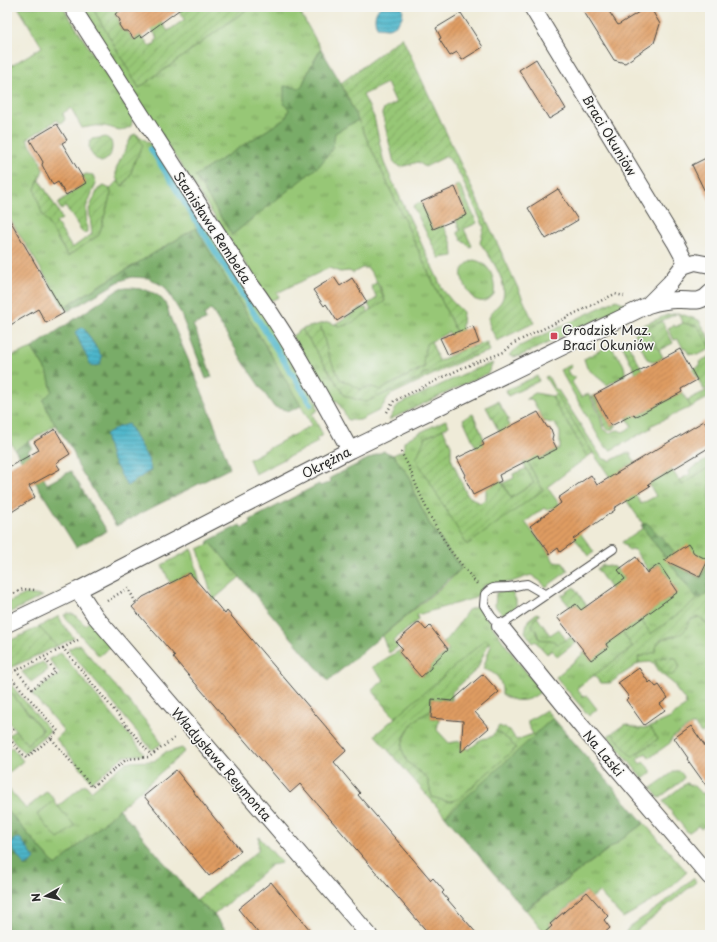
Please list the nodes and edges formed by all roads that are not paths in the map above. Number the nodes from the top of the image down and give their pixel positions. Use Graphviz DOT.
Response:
graph roads {
  1 [pos="72,7"];
  2 [pos="532,7"];
  3 [pos="687,264"];
  4 [pos="708,267"];
  5 [pos="675,276"];
  6 [pos="709,298"];
  7 [pos="687,300"];
  8 [pos="648,305"];
  9 [pos="350,450"];
  10 [pos="613,549"];
  11 [pos="78,590"];
  12 [pos="546,595"];
  13 [pos="7,624"];
  14 [pos="500,626"];
  15 [pos="710,877"];
  16 [pos="369,935"];
  1 -- 9 [label="street, Stanisława Rembeka"];
  2 -- 3 [label="street, Braci Okuniów"];
  3 -- 4 [label="street"];
  3 -- 5 [label="street, Okrężna"];
  5 -- 7 [label="street"];
  5 -- 8 [label="street, Okrężna"];
  6 -- 7 [label="street, Okrężna"];
  7 -- 8 [label="street, Okrężna"];
  8 -- 9 [label="street, Okrężna"];
  9 -- 11 [label="street, Okrężna"];
  10 -- 12 [label="lane"];
  11 -- 13 [label="street, Okrężna"];
  11 -- 16 [label="street, Władysława Reymonta"];
  12 -- 14 [label="lane"];
  12 -- 14 [label="lane"];
  14 -- 15 [label="street, Na Laski"];
}
